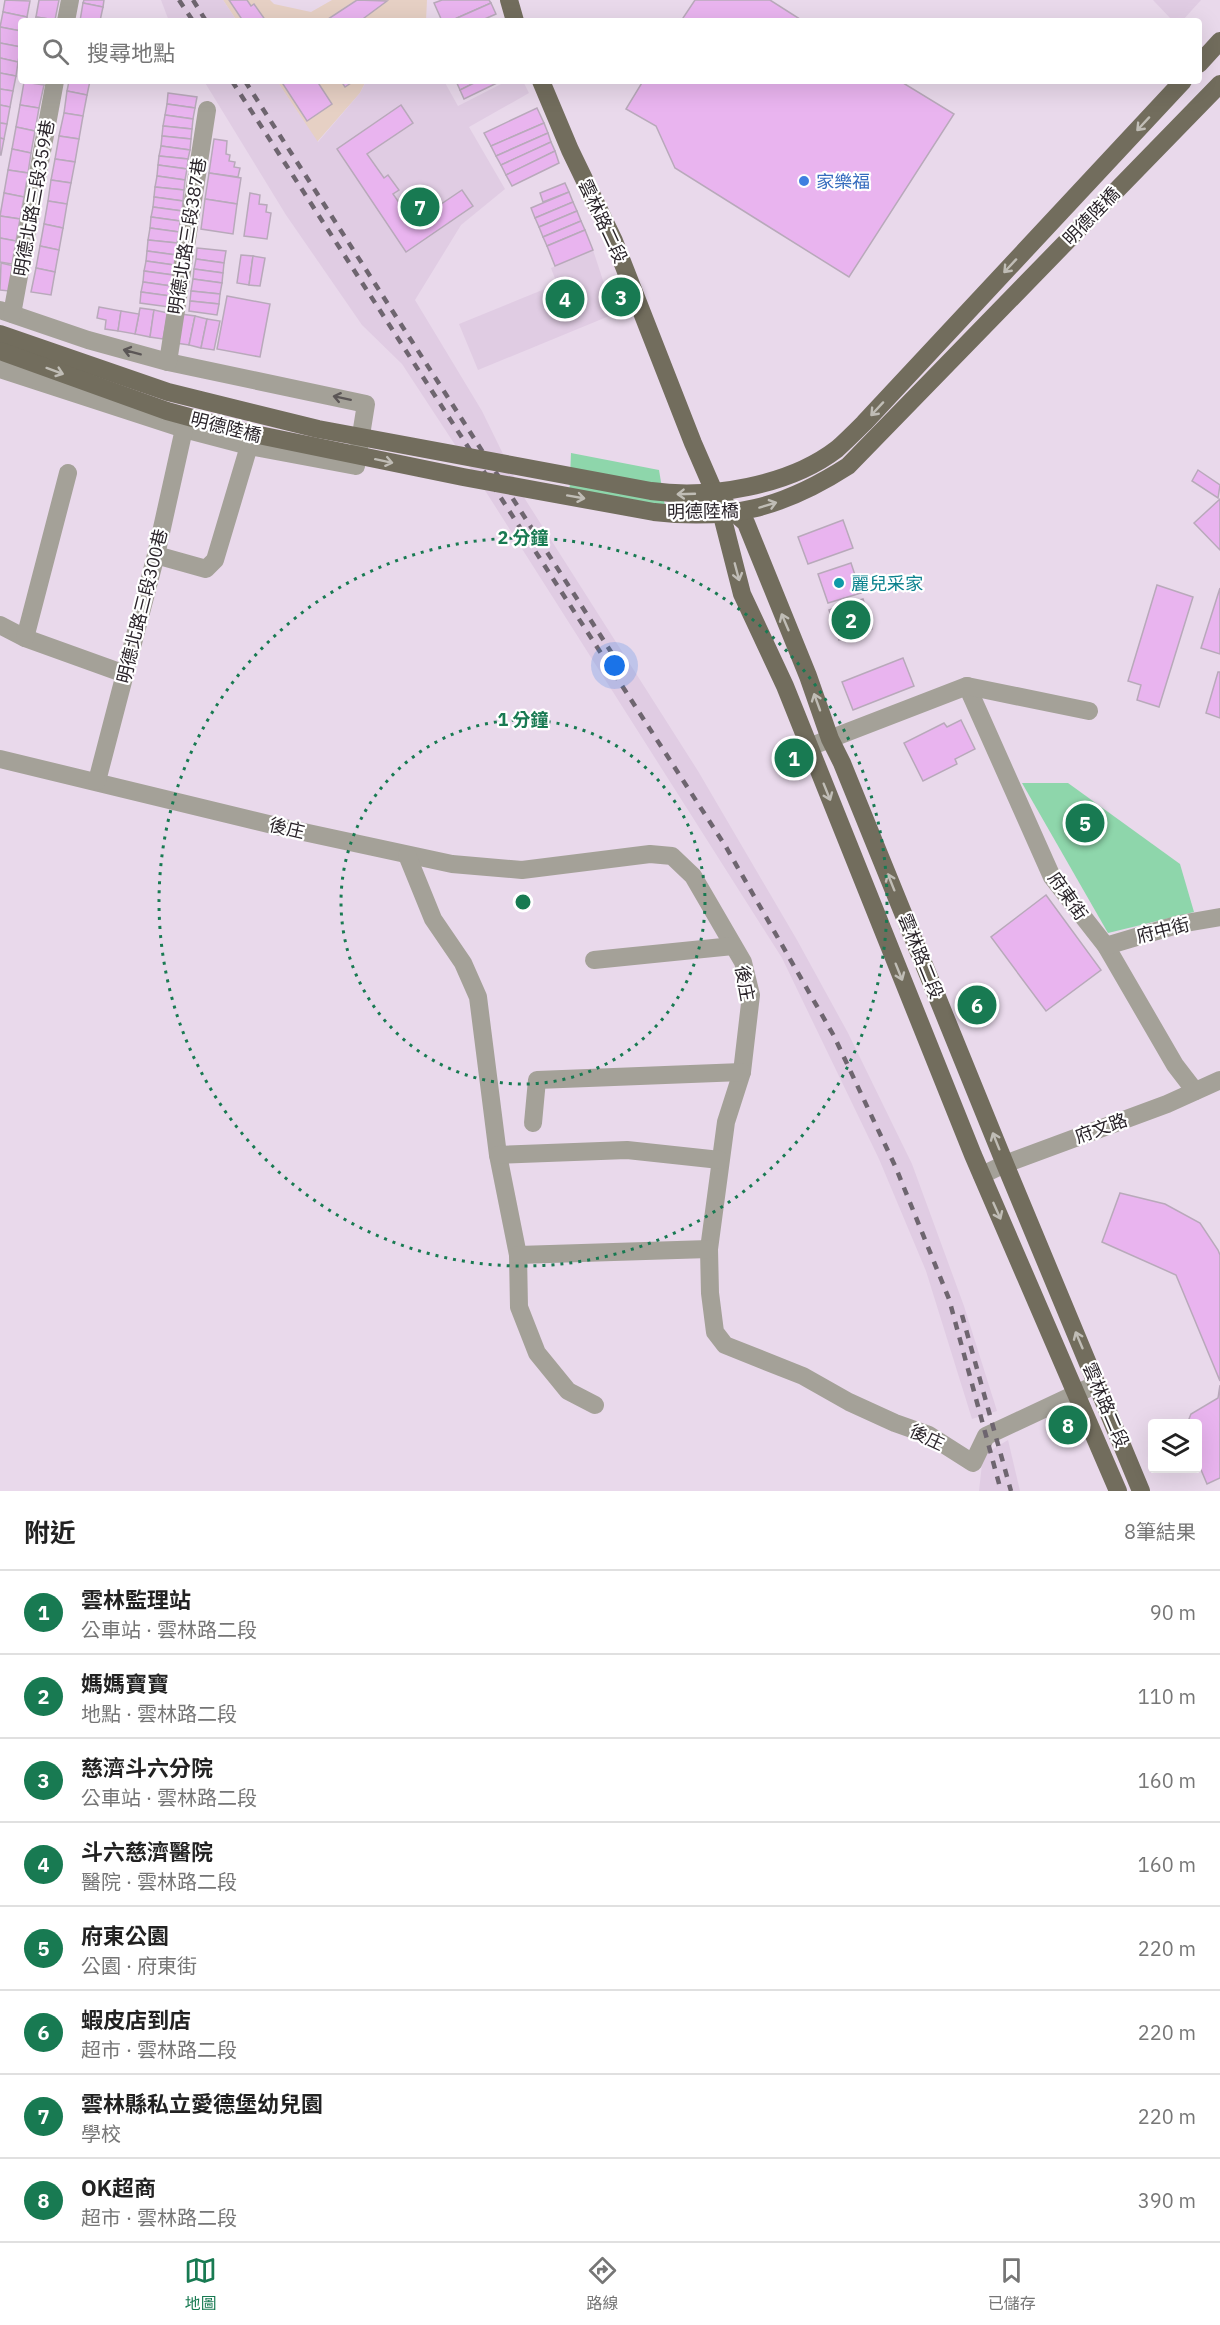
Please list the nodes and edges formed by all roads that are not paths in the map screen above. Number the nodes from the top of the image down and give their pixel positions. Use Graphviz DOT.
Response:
graph roads {
  1 [pos="70,0"];
  2 [pos="509,0"];
  3 [pos="67,18"];
  4 [pos="514,18"];
  5 [pos="1220,41"];
  6 [pos="1202,61"];
  7 [pos="54,84"];
  8 [pos="542,84"];
  9 [pos="1180,84"];
  10 [pos="1220,84"];
  11 [pos="207,110"];
  12 [pos="6,312"];
  13 [pos="0,334"];
  14 [pos="0,351"];
  15 [pos="168,362"];
  16 [pos="0,369"];
  17 [pos="184,429"];
  18 [pos="249,447"];
  19 [pos="68,473"];
  20 [pos="716,496"];
  21 [pos="156,555"];
  22 [pos="0,625"];
  23 [pos="25,638"];
  24 [pos="125,674"];
  25 [pos="967,686"];
  26 [pos="1089,711"];
  27 [pos="830,739"];
  28 [pos="808,747"];
  29 [pos="0,759"];
  30 [pos="97,781"];
  31 [pos="407,855"];
  32 [pos="1220,917"];
  33 [pos="733,946"];
  34 [pos="1106,946"];
  35 [pos="594,960"];
  36 [pos="742,1072"];
  37 [pos="1220,1080"];
  38 [pos="1195,1091"];
  39 [pos="533,1123"];
  40 [pos="498,1155"];
  41 [pos="720,1160"];
  42 [pos="1005,1164"];
  43 [pos="982,1175"];
  44 [pos="709,1249"];
  45 [pos="518,1255"];
  46 [pos="1097,1384"];
  47 [pos="1077,1392"];
  48 [pos="595,1405"];
  49 [pos="1118,1491"];
  50 [pos="1141,1491"];
  1 -- 3 [label="street"];
  2 -- 4 [label="main road"];
  5 -- 6 [label="main road"];
  7 -- 12 [label="street, 明德北路三段359巷"];
  8 -- 20 [label="main road, 雲林路二段"];
  9 -- 13 [label="main road, 明德陸橋, one-way, bridge"];
  14 -- 10 [label="main road, 明德陸橋, one-way, bridge"];
  11 -- 15 [label="street, 明德北路三段387巷"];
  15 -- 12 [label="street, one-way"];
  18 -- 15 [label="street, one-way"];
  16 -- 17 [label="street"];
  17 -- 18 [label="street"];
  17 -- 21 [label="street, 明德北路三段300巷"];
  18 -- 21 [label="street"];
  19 -- 23 [label="street"];
  27 -- 20 [label="main road, 雲林路二段, one-way"];
  20 -- 28 [label="main road, 雲林路二段, one-way"];
  21 -- 24 [label="street, 明德北路三段300巷"];
  22 -- 23 [label="street"];
  23 -- 24 [label="street"];
  24 -- 30 [label="street, 明德北路三段300巷"];
  25 -- 26 [label="street"];
  25 -- 27 [label="street"];
  25 -- 34 [label="street, 府東街"];
  27 -- 28 [label="street"];
  42 -- 27 [label="main road, 雲林路二段, one-way"];
  28 -- 43 [label="main road, 雲林路二段, one-way"];
  29 -- 30 [label="street, 後庄"];
  30 -- 31 [label="street, 後庄"];
  31 -- 33 [label="street, 後庄"];
  31 -- 40 [label="street"];
  32 -- 34 [label="street, 府中街"];
  33 -- 35 [label="street"];
  33 -- 36 [label="street, 後庄"];
  34 -- 38 [label="street, 府東街"];
  36 -- 39 [label="street"];
  36 -- 41 [label="street, 後庄"];
  37 -- 38 [label="street, 府文路"];
  38 -- 42 [label="street, 府文路"];
  40 -- 41 [label="street"];
  40 -- 45 [label="street"];
  41 -- 44 [label="street, 後庄"];
  42 -- 43 [label="street, 府文路"];
  46 -- 42 [label="main road, 雲林路二段, one-way"];
  43 -- 47 [label="main road, 雲林路二段, one-way"];
  44 -- 45 [label="street"];
  44 -- 47 [label="street, 後庄"];
  45 -- 48 [label="street"];
  46 -- 47 [label="street, 後庄"];
  46 -- 50 [label="main road, 雲林路二段"];
  47 -- 49 [label="main road, 雲林路二段"];
}
